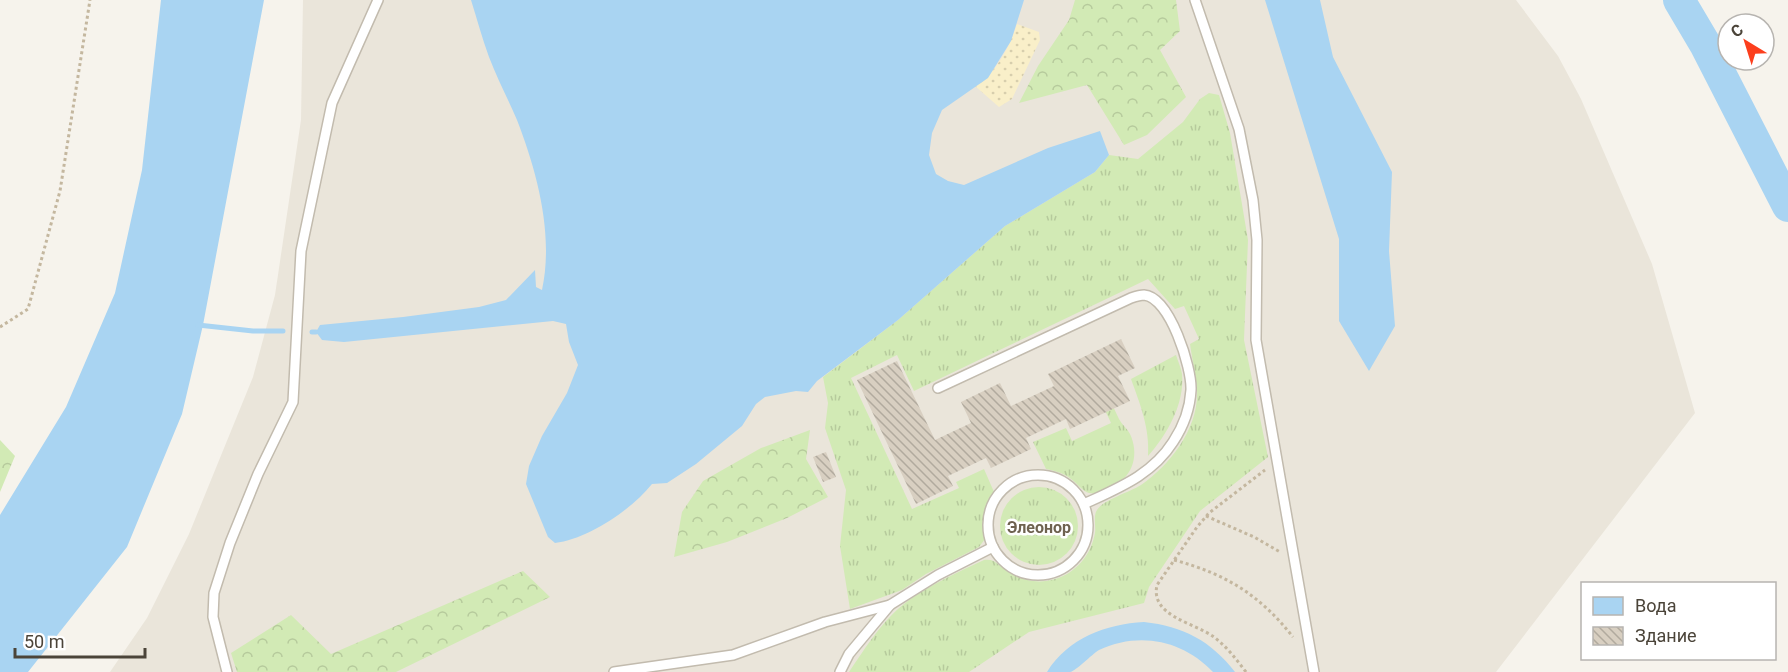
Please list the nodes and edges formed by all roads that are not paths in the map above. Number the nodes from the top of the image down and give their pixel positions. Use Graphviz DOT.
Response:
graph roads {
  1 [pos="378,0"];
  2 [pos="1195,0"];
  3 [pos="938,388"];
  4 [pos="1084,504"];
  5 [pos="993,548"];
  6 [pos="890,605"];
  7 [pos="227,672"];
  8 [pos="614,672"];
  9 [pos="840,672"];
  10 [pos="1314,672"];
  1 -- 7 [label="lane"];
  2 -- 10 [label="lane"];
  3 -- 4 [label="lane"];
  4 -- 5 [label="lane"];
  4 -- 5 [label="lane"];
  5 -- 6 [label="lane"];
  6 -- 8 [label="lane"];
  6 -- 9 [label="lane"];
}
